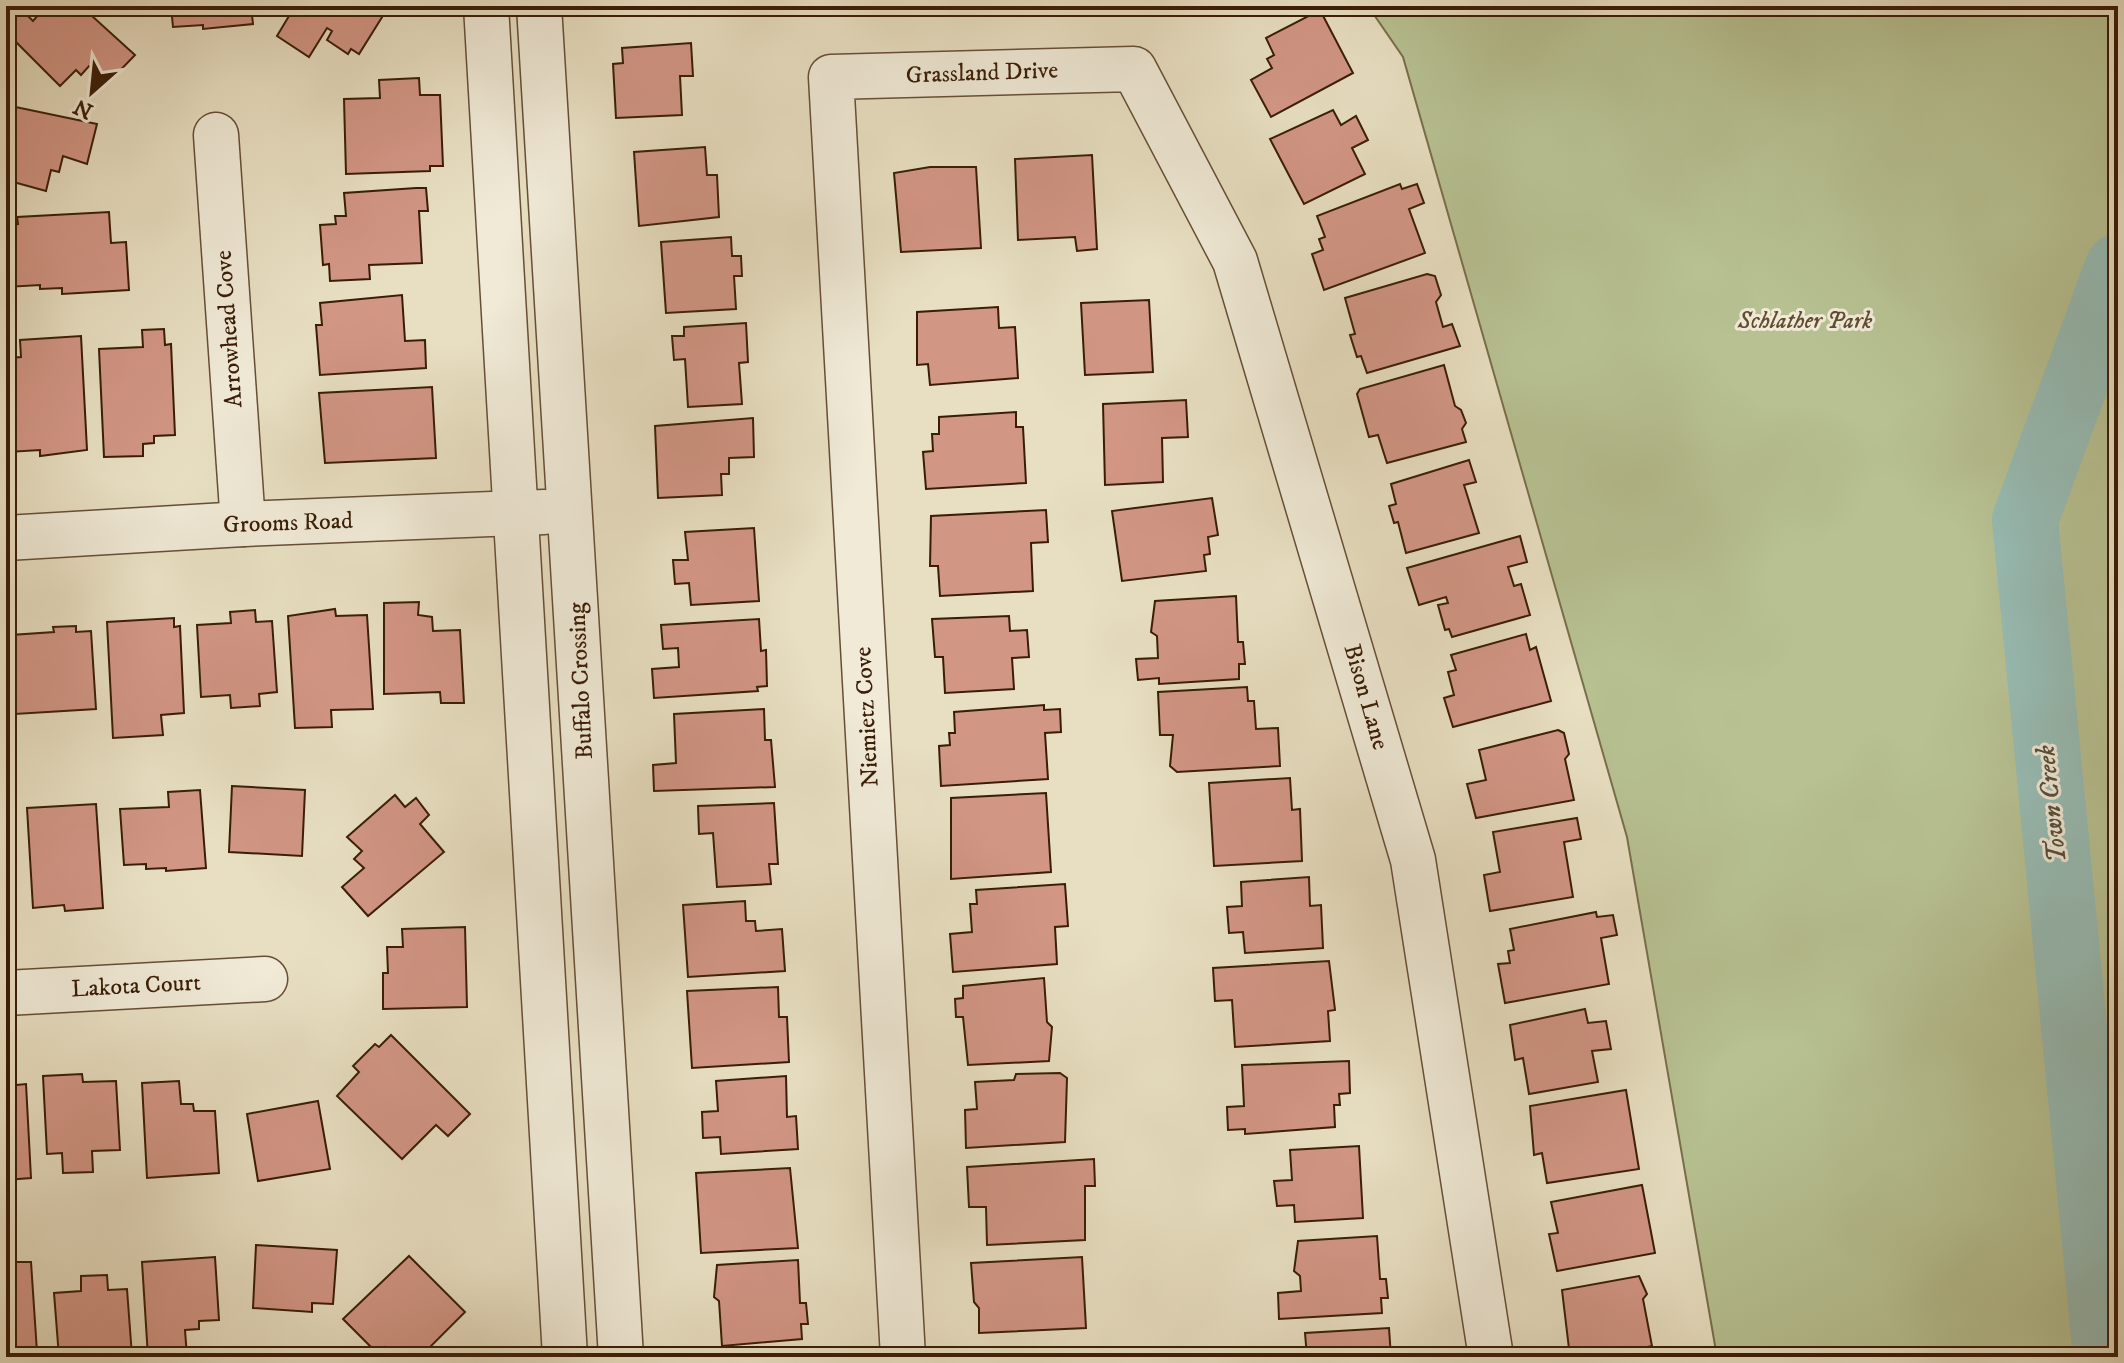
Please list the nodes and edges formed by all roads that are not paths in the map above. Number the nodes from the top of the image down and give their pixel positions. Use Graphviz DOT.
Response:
graph roads {
  1 [pos="486,6"];
  2 [pos="539,6"];
  3 [pos="1134,69"];
  4 [pos="831,77"];
  5 [pos="216,135"];
  6 [pos="570,511"];
  7 [pos="515,514"];
  8 [pos="243,524"];
  9 [pos="6,538"];
  10 [pos="265,979"];
  11 [pos="6,993"];
  12 [pos="565,1357"];
  13 [pos="621,1357"];
  14 [pos="903,1357"];
  15 [pos="1491,1357"];
  1 -- 7 [label="street"];
  2 -- 6 [label="street, Buffalo Crossing"];
  3 -- 4 [label="street, Grassland Drive"];
  3 -- 15 [label="street, Bison Lane"];
  4 -- 14 [label="street, Niemietz Cove"];
  5 -- 8 [label="street, Arrowhead Cove"];
  6 -- 7 [label="street, Grooms Road"];
  6 -- 13 [label="street, Buffalo Crossing"];
  7 -- 8 [label="street, Grooms Road"];
  7 -- 12 [label="street"];
  8 -- 9 [label="street, Grooms Road"];
  10 -- 11 [label="street, Lakota Court"];
}
